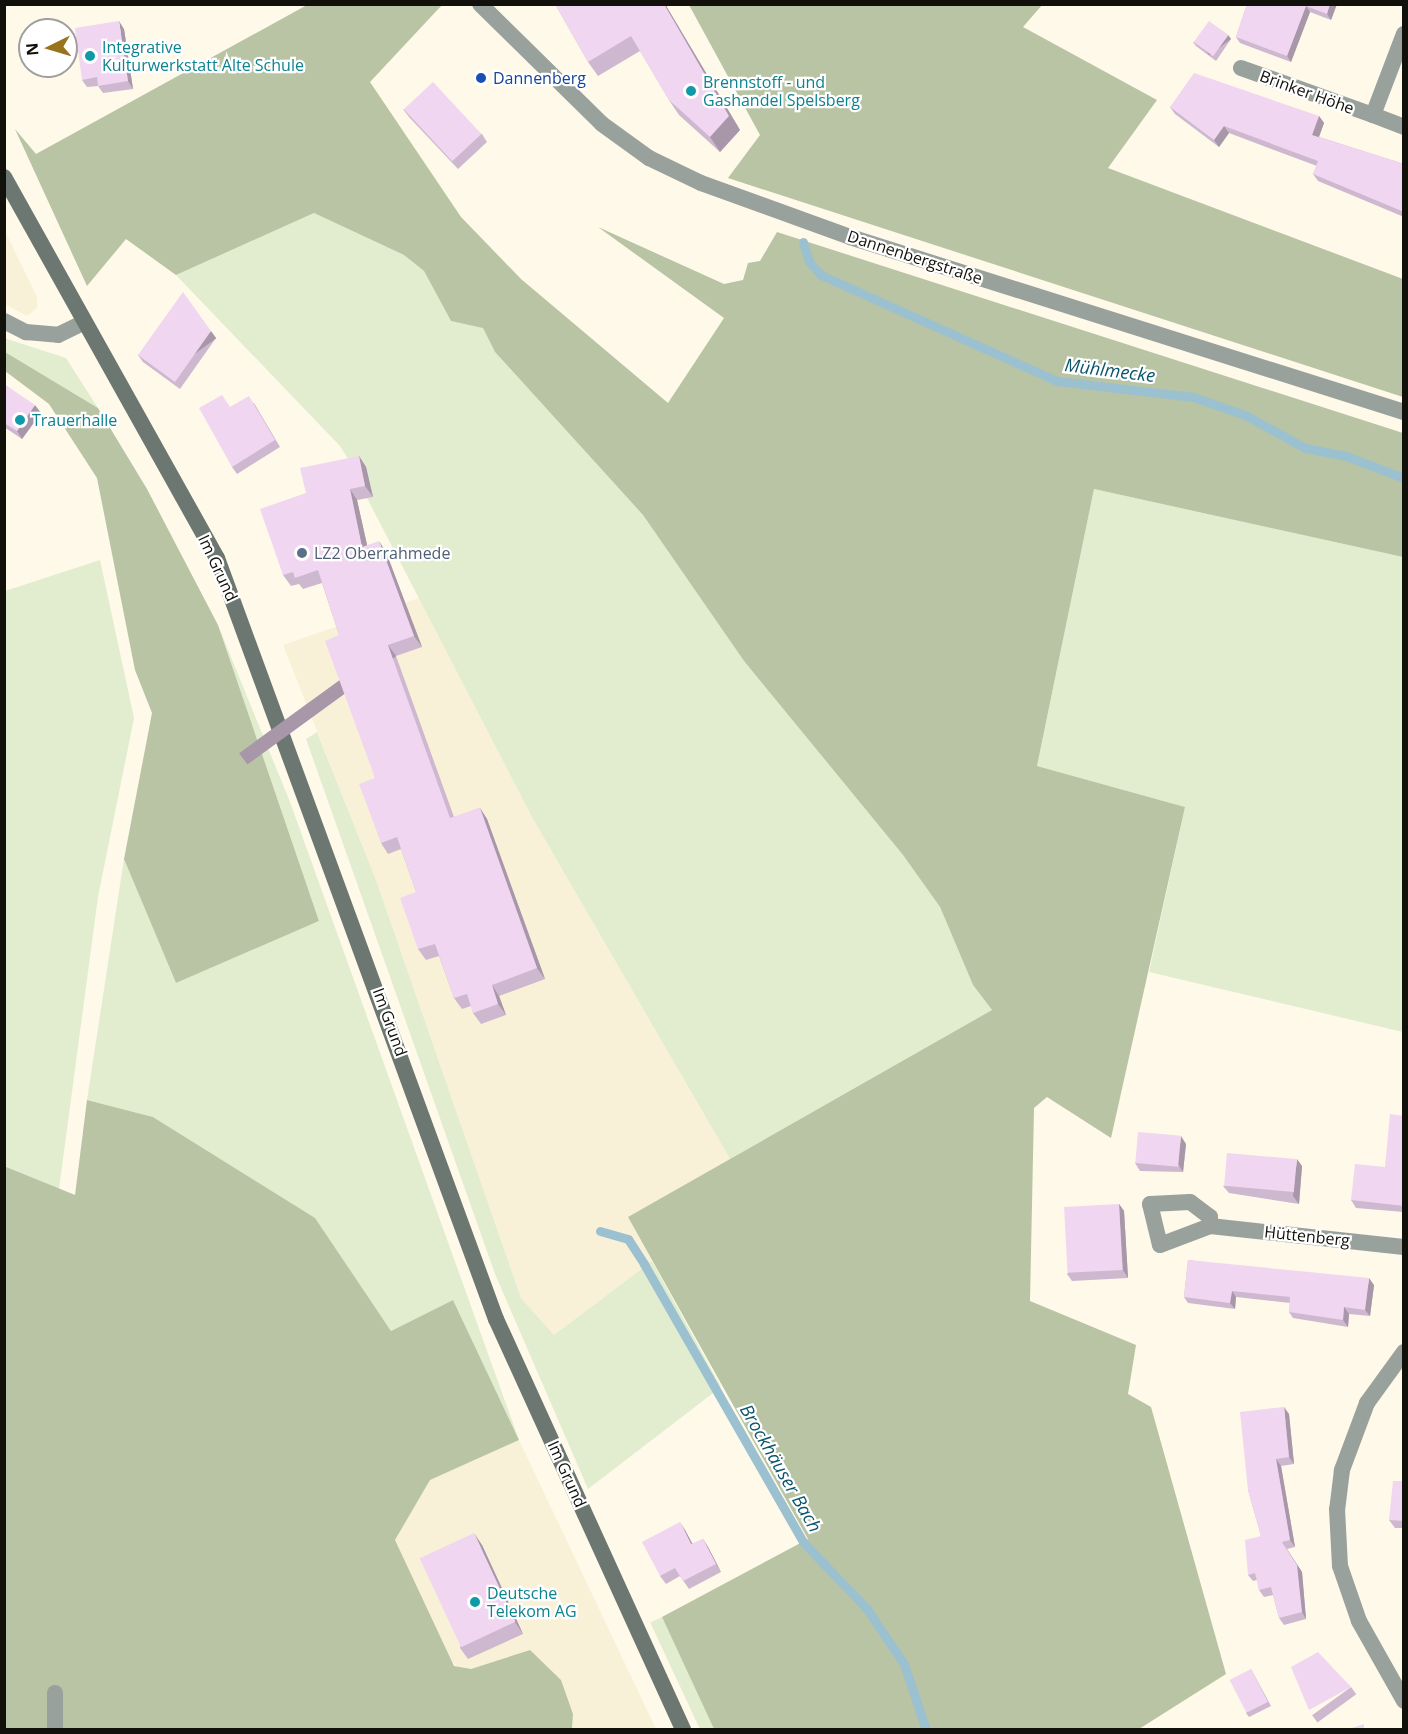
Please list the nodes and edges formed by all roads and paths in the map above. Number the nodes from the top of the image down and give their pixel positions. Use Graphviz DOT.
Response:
graph roads {
  1 [pos="480,4"];
  2 [pos="1404,34"];
  3 [pos="1241,68"];
  4 [pos="1373,116"];
  5 [pos="1404,127"];
  6 [pos="4,177"];
  7 [pos="4,321"];
  8 [pos="83,323"];
  9 [pos="1404,412"];
  10 [pos="1210,1226"];
  11 [pos="1404,1247"];
  12 [pos="1404,1352"];
  13 [pos="55,1693"];
  14 [pos="1404,1701"];
  15 [pos="55,1730"];
  16 [pos="683,1730"];
  1 -- 9 [label="street, Dannenbergstraße"];
  2 -- 4 [label="street, Brinker Höhe"];
  3 -- 4 [label="street, Brinker Höhe"];
  4 -- 5 [label="street, Brinker Höhe"];
  6 -- 8 [label="main road, Im Grund"];
  7 -- 8 [label="street"];
  8 -- 16 [label="main road, Im Grund"];
  10 -- 11 [label="street, Hüttenberg"];
  12 -- 14 [label="street"];
  13 -- 15 [label="street"];
}
